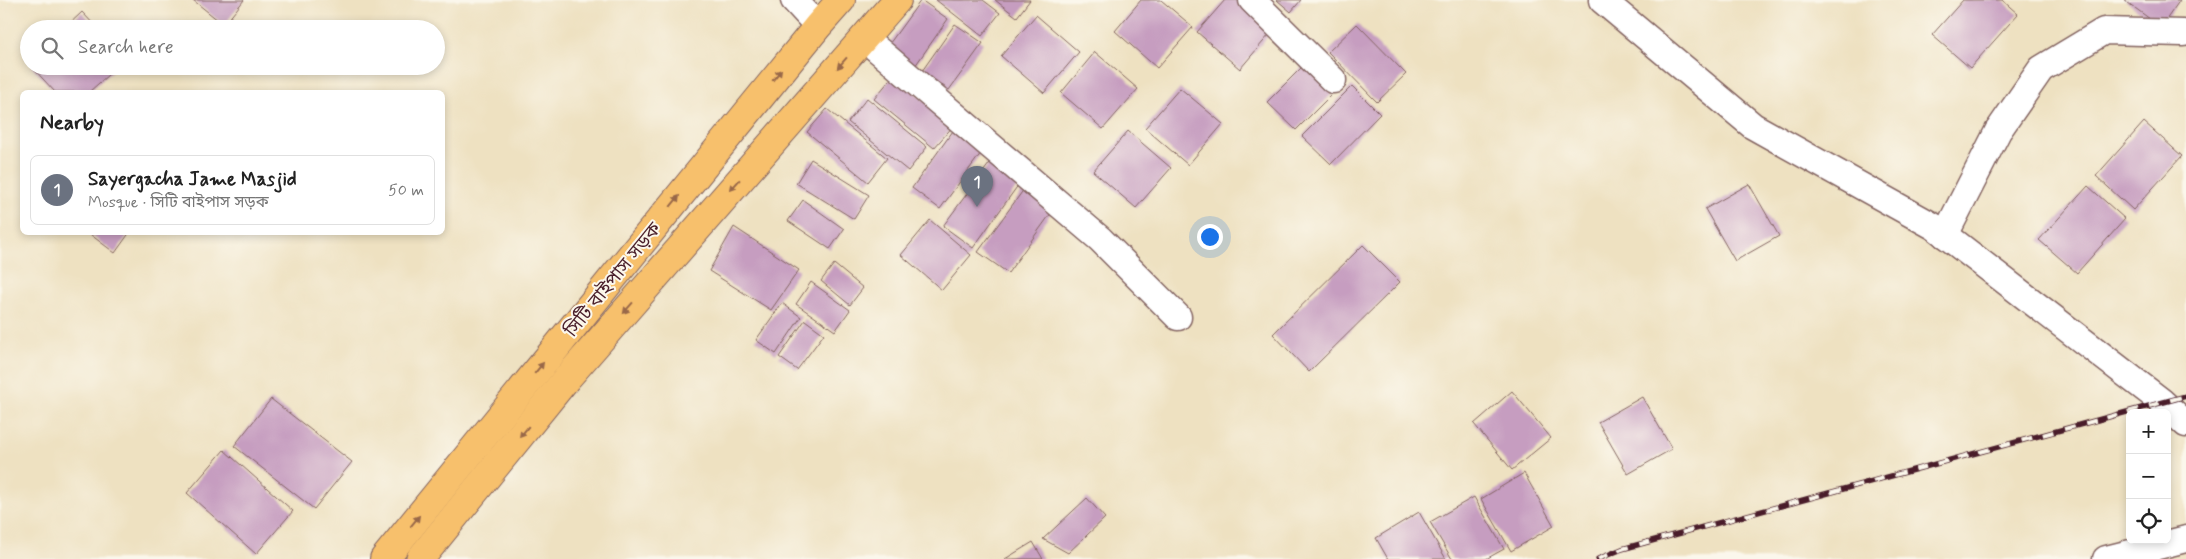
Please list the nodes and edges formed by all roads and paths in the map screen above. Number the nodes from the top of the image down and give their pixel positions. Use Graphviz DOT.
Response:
graph roads {
  1 [pos="794,0"];
  2 [pos="841,0"];
  3 [pos="897,0"];
  4 [pos="1252,0"];
  5 [pos="1602,0"];
  6 [pos="818,26"];
  7 [pos="2183,33"];
  8 [pos="864,38"];
  9 [pos="1333,80"];
  10 [pos="1945,235"];
  11 [pos="1178,317"];
  12 [pos="2186,424"];
  13 [pos="2186,539"];
  14 [pos="384,559"];
  15 [pos="420,559"];
  16 [pos="2106,559"];
  1 -- 6 [label="street"];
  2 -- 6 [label="main road, সিটি বাইপাস সড়ক"];
  3 -- 8 [label="main road"];
  4 -- 9 [label="street"];
  5 -- 10 [label="street"];
  14 -- 6 [label="main road, সিটি বাইপাস সড়ক, one-way"];
  7 -- 10 [label="street"];
  8 -- 11 [label="street"];
  8 -- 15 [label="main road, one-way"];
  10 -- 12 [label="street"];
  13 -- 16 [label="street"];
}
